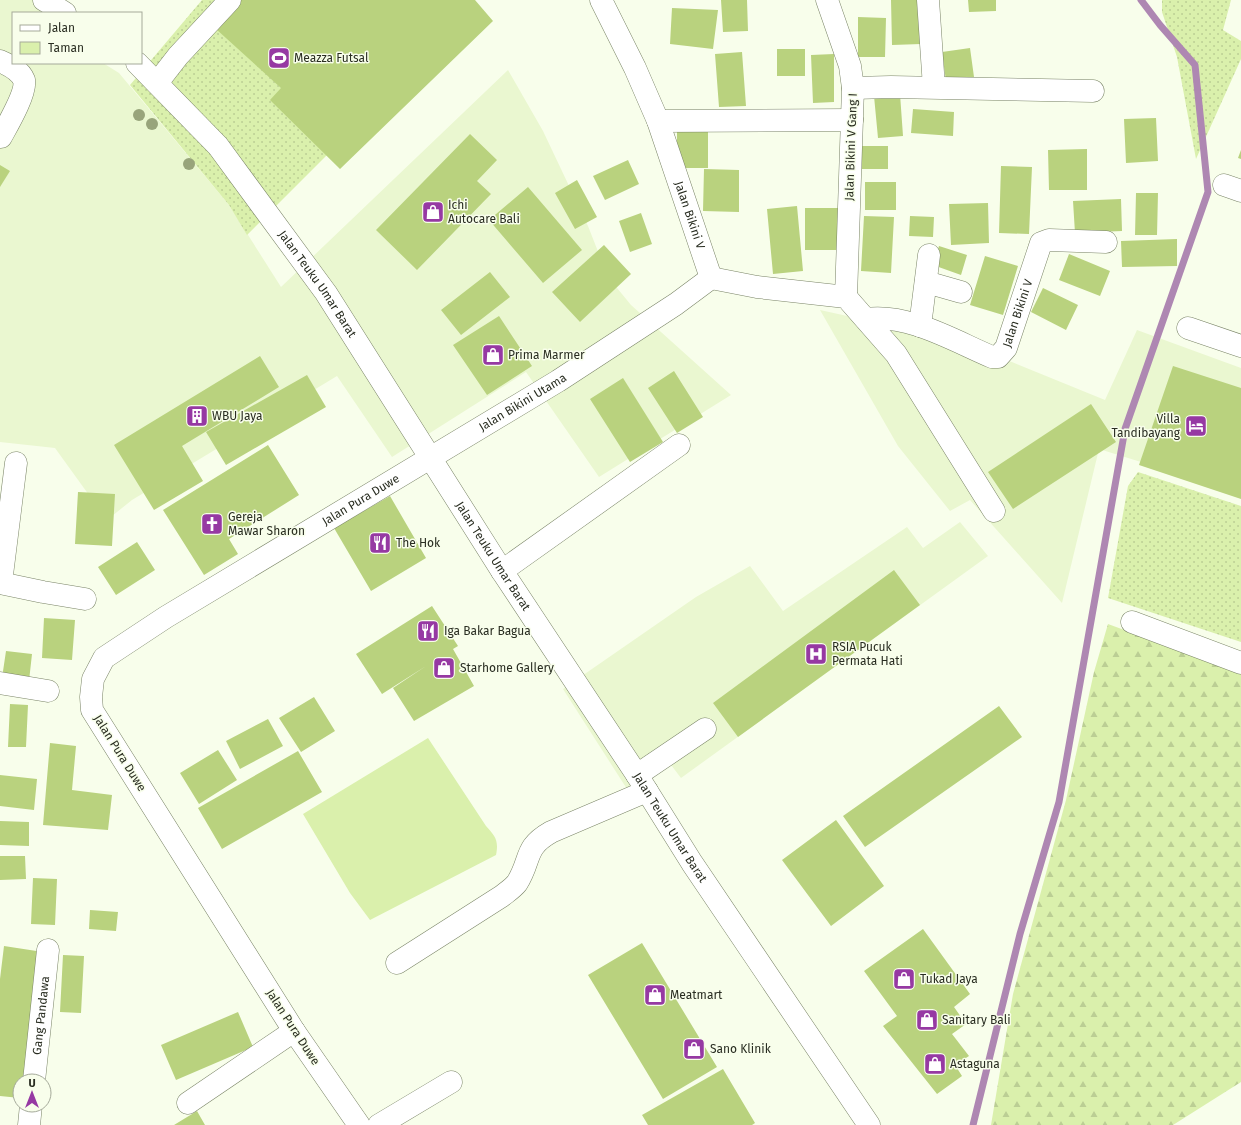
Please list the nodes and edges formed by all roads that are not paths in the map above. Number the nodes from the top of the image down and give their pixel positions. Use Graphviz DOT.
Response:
graph roads {
  1 [pos="44,0"];
  2 [pos="230,0"];
  3 [pos="601,0"];
  4 [pos="828,0"];
  5 [pos="928,0"];
  6 [pos="63,12"];
  7 [pos="0,61"];
  8 [pos="137,64"];
  9 [pos="157,83"];
  10 [pos="853,88"];
  11 [pos="934,88"];
  12 [pos="1093,91"];
  13 [pos="852,120"];
  14 [pos="658,121"];
  15 [pos="1,137"];
  16 [pos="1106,242"];
  17 [pos="929,254"];
  18 [pos="711,278"];
  19 [pos="926,282"];
  20 [pos="961,292"];
  21 [pos="846,297"];
  22 [pos="866,319"];
  23 [pos="920,326"];
  24 [pos="1188,328"];
  25 [pos="1241,346"];
  26 [pos="679,445"];
  27 [pos="431,457"];
  28 [pos="16,463"];
  29 [pos="994,511"];
  30 [pos="502,571"];
  31 [pos="0,583"];
  32 [pos="85,599"];
  33 [pos="1132,622"];
  34 [pos="1241,663"];
  35 [pos="0,683"];
  36 [pos="48,691"];
  37 [pos="705,729"];
  38 [pos="642,783"];
  39 [pos="48,950"];
  40 [pos="397,963"];
  41 [pos="294,1031"];
  42 [pos="35,1073"];
  43 [pos="451,1082"];
  44 [pos="188,1103"];
  45 [pos="30,1113"];
  46 [pos="29,1125"];
  47 [pos="359,1125"];
  48 [pos="379,1125"];
  49 [pos="869,1125"];
  1 -- 6 [label="street"];
  2 -- 9 [label="street"];
  3 -- 14 [label="street, Jalan Bikini V"];
  4 -- 10 [label="street, Jalan Bikini V Gang I"];
  5 -- 11 [label="street"];
  7 -- 15 [label="street"];
  8 -- 9 [label="street, Jalan Teuku Umar Barat"];
  9 -- 27 [label="street, Jalan Teuku Umar Barat"];
  10 -- 11 [label="street"];
  10 -- 13 [label="street, Jalan Bikini V Gang I"];
  11 -- 12 [label="street"];
  13 -- 14 [label="street"];
  13 -- 21 [label="street, Jalan Bikini V Gang I"];
  14 -- 18 [label="street, Jalan Bikini V"];
  16 -- 23 [label="street, Jalan Bikini V"];
  17 -- 19 [label="street"];
  18 -- 21 [label="street"];
  18 -- 27 [label="street, Jalan Bikini Utama"];
  19 -- 20 [label="street"];
  19 -- 23 [label="street"];
  21 -- 22 [label="street"];
  22 -- 23 [label="street, Jalan Bikini V"];
  22 -- 29 [label="street"];
  24 -- 25 [label="street"];
  26 -- 30 [label="street"];
  27 -- 30 [label="street, Jalan Teuku Umar Barat"];
  27 -- 41 [label="street, Jalan Pura Duwe"];
  28 -- 31 [label="street"];
  30 -- 38 [label="street, Jalan Teuku Umar Barat"];
  31 -- 32 [label="street"];
  33 -- 34 [label="street"];
  35 -- 36 [label="street"];
  37 -- 38 [label="street"];
  38 -- 40 [label="street"];
  38 -- 49 [label="street, Jalan Teuku Umar Barat"];
  39 -- 42 [label="street, Gang Pandawa"];
  41 -- 44 [label="street"];
  41 -- 47 [label="street, Jalan Pura Duwe"];
  43 -- 48 [label="street"];
  45 -- 46 [label="street"];
}
